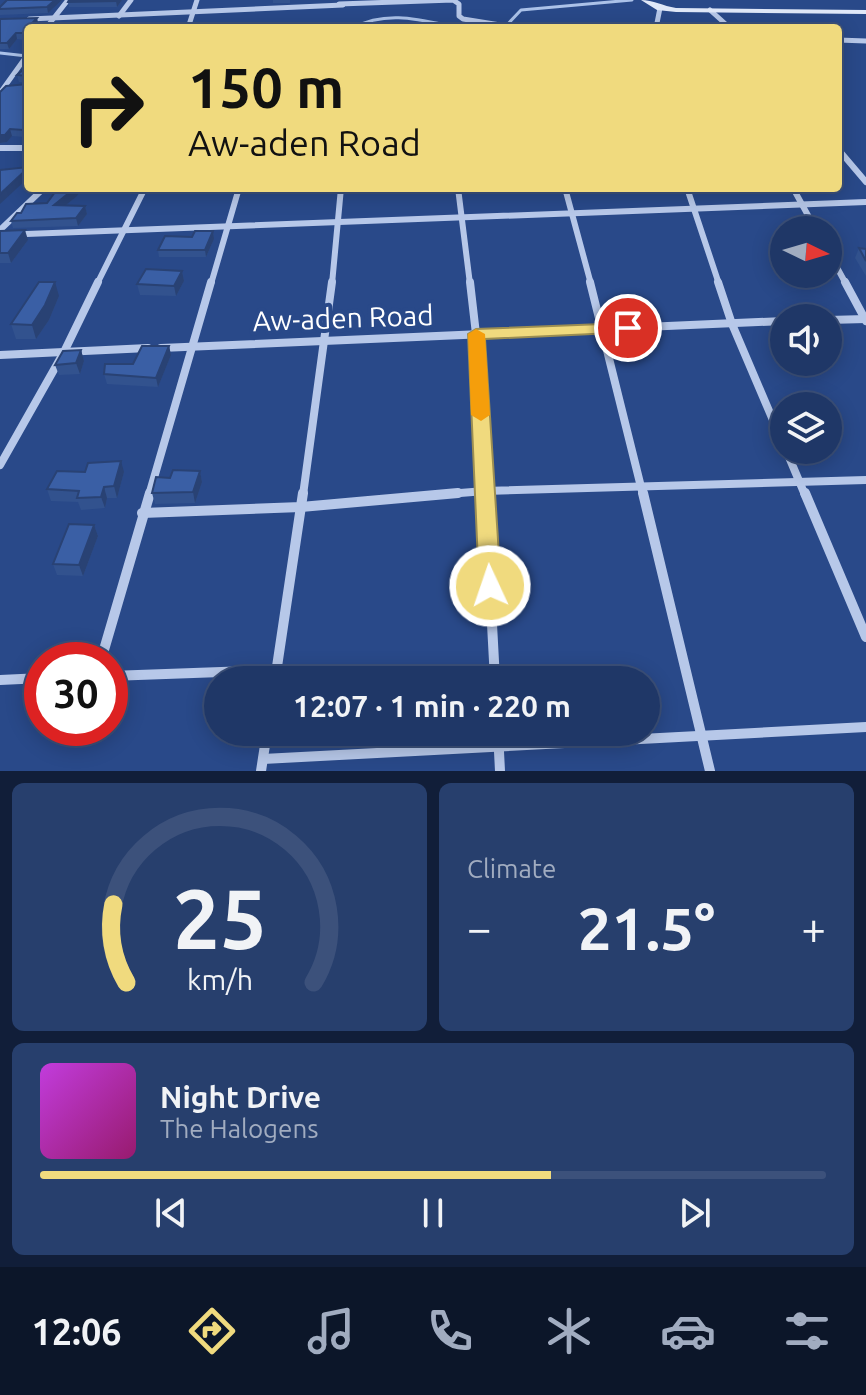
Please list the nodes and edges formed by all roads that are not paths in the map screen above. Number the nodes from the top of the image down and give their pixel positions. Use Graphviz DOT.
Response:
graph roads {
  1 [pos="68,0"];
  2 [pos="131,0"];
  3 [pos="197,0"];
  4 [pos="332,0"];
  5 [pos="453,0"];
  6 [pos="645,0"];
  7 [pos="391,1"];
  8 [pos="343,5"];
  9 [pos="660,8"];
  10 [pos="710,10"];
  11 [pos="866,12"];
  12 [pos="193,14"];
  13 [pos="119,16"];
  14 [pos="53,18"];
  15 [pos="26,19"];
  16 [pos="49,24"];
  17 [pos="189,24"];
  18 [pos="495,24"];
  19 [pos="657,24"];
  20 [pos="726,24"];
  21 [pos="842,40"];
  22 [pos="866,41"];
  23 [pos="24,59"];
  24 [pos="16,87"];
  25 [pos="1,89"];
  26 [pos="0,148"];
  27 [pos="24,148"];
  28 [pos="842,154"];
  29 [pos="866,182"];
  30 [pos="39,192"];
  31 [pos="143,192"];
  32 [pos="238,192"];
  33 [pos="341,192"];
  34 [pos="459,192"];
  35 [pos="566,192"];
  36 [pos="688,192"];
  37 [pos="795,192"];
  38 [pos="866,202"];
  39 [pos="802,205"];
  40 [pos="694,209"];
  41 [pos="572,215"];
  42 [pos="808,216"];
  43 [pos="462,218"];
  44 [pos="337,224"];
  45 [pos="228,227"];
  46 [pos="0,232"];
  47 [pos="123,232"];
  48 [pos="842,276"];
  49 [pos="866,319"];
  50 [pos="842,320"];
  51 [pos="770,322"];
  52 [pos="732,324"];
  53 [pos="603,329"];
  54 [pos="476,334"];
  55 [pos="326,341"];
  56 [pos="194,346"];
  57 [pos="64,352"];
  58 [pos="0,355"];
  59 [pos="770,413"];
  60 [pos="792,464"];
  61 [pos="0,465"];
  62 [pos="866,480"];
  63 [pos="800,483"];
  64 [pos="641,488"];
  65 [pos="485,491"];
  66 [pos="301,507"];
  67 [pos="142,513"];
  68 [pos="866,637"];
  69 [pos="106,642"];
  70 [pos="277,666"];
  71 [pos="494,666"];
  72 [pos="204,675"];
  73 [pos="128,676"];
  74 [pos="24,679"];
  75 [pos="0,680"];
  76 [pos="866,727"];
  77 [pos="702,735"];
  78 [pos="660,737"];
  79 [pos="498,746"];
  80 [pos="262,765"];
  81 [pos="500,771"];
  82 [pos="710,771"];
  1 -- 14 [label="street"];
  2 -- 13 [label="street"];
  3 -- 12 [label="street"];
  4 -- 8 [label="street"];
  5 -- 7 [label="street"];
  5 -- 18 [label="street"];
  6 -- 9 [label="street"];
  7 -- 8 [label="street"];
  8 -- 12 [label="street"];
  9 -- 10 [label="street"];
  9 -- 19 [label="street"];
  10 -- 11 [label="street"];
  10 -- 20 [label="street"];
  12 -- 13 [label="street"];
  12 -- 17 [label="street"];
  13 -- 14 [label="street"];
  14 -- 15 [label="street"];
  14 -- 16 [label="street"];
  21 -- 22 [label="street"];
  23 -- 25 [label="street"];
  24 -- 25 [label="street"];
  26 -- 27 [label="street"];
  28 -- 29 [label="street"];
  30 -- 46 [label="street"];
  31 -- 47 [label="street"];
  32 -- 45 [label="street"];
  33 -- 44 [label="street"];
  34 -- 43 [label="street"];
  35 -- 41 [label="street"];
  36 -- 40 [label="street"];
  37 -- 39 [label="street"];
  38 -- 39 [label="street"];
  39 -- 40 [label="street"];
  39 -- 42 [label="street"];
  40 -- 41 [label="street"];
  40 -- 52 [label="street"];
  41 -- 43 [label="street"];
  41 -- 53 [label="street"];
  43 -- 44 [label="street"];
  43 -- 54 [label="street"];
  44 -- 45 [label="street"];
  44 -- 55 [label="street"];
  45 -- 47 [label="street"];
  45 -- 56 [label="street"];
  46 -- 47 [label="street"];
  47 -- 57 [label="street"];
  48 -- 49 [label="street"];
  49 -- 50 [label="street"];
  51 -- 52 [label="street, Aw-aden Road"];
  52 -- 53 [label="street, Aw-aden Road"];
  52 -- 59 [label="street"];
  53 -- 54 [label="street, Aw-aden Road"];
  53 -- 64 [label="street"];
  54 -- 55 [label="street, Aw-aden Road"];
  54 -- 65 [label="street"];
  55 -- 56 [label="street, Aw-aden Road"];
  55 -- 66 [label="street"];
  56 -- 57 [label="street, Aw-aden Road"];
  56 -- 67 [label="street"];
  57 -- 58 [label="street, Aw-aden Road"];
  57 -- 61 [label="street"];
  60 -- 63 [label="street"];
  62 -- 63 [label="street"];
  63 -- 64 [label="street"];
  63 -- 68 [label="street"];
  64 -- 65 [label="street"];
  64 -- 77 [label="street"];
  65 -- 66 [label="street"];
  65 -- 71 [label="street"];
  66 -- 67 [label="street"];
  66 -- 70 [label="street"];
  67 -- 69 [label="street"];
  72 -- 73 [label="street"];
  74 -- 75 [label="street"];
  76 -- 77 [label="street"];
  77 -- 78 [label="street"];
  77 -- 82 [label="street"];
  79 -- 80 [label="street"];
  79 -- 81 [label="street"];
}
